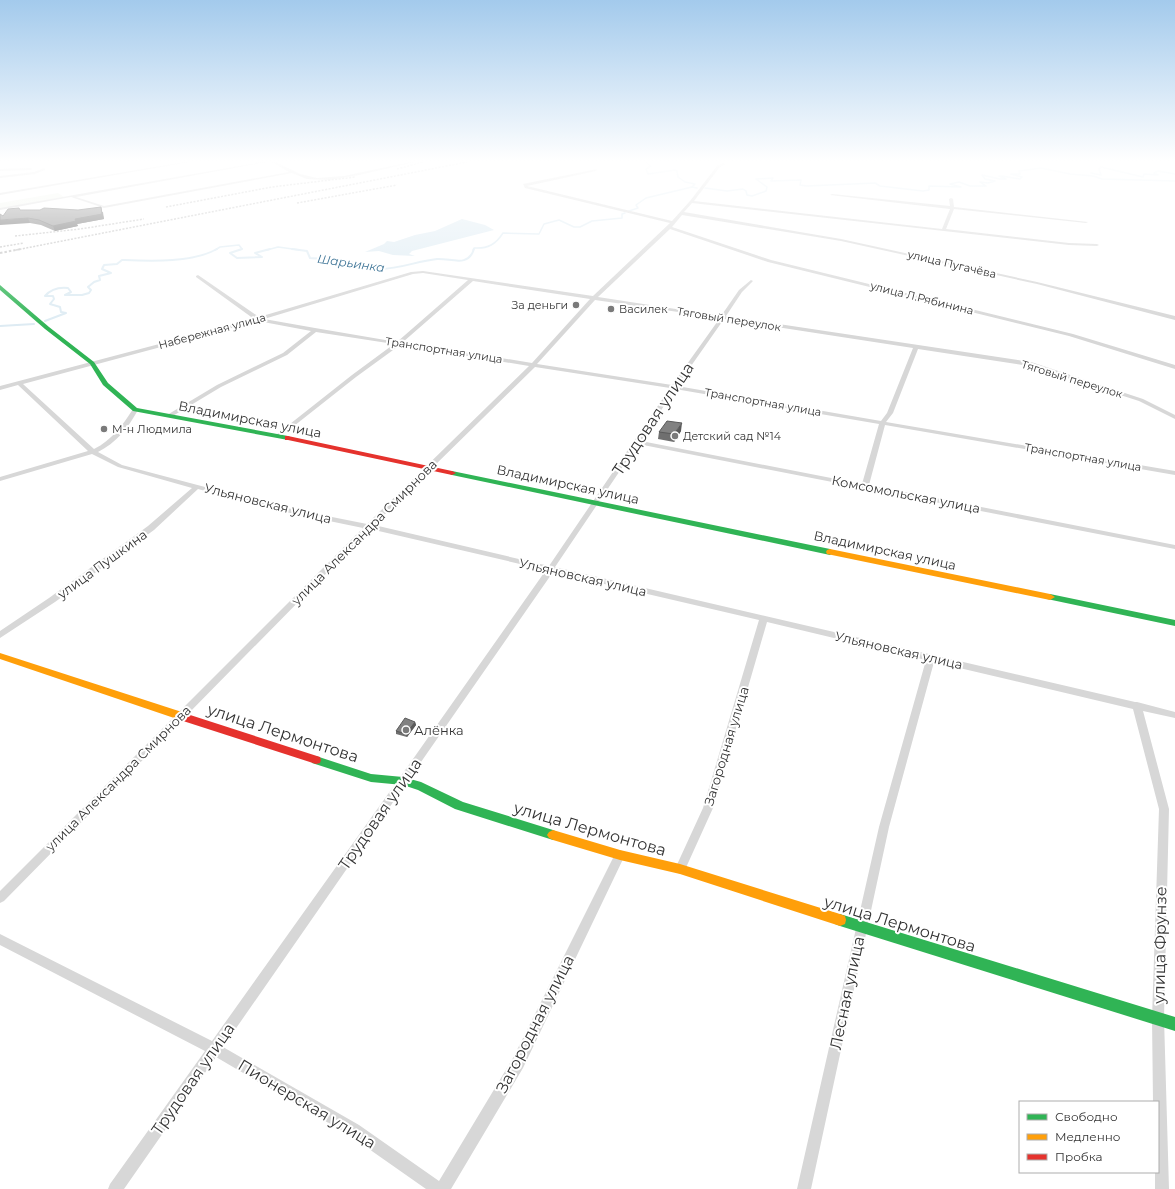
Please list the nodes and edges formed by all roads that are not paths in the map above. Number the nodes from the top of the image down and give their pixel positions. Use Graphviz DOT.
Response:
graph roads {
  1 [pos="642,217"];
  2 [pos="677,217"];
  3 [pos="702,217"];
  4 [pos="831,217"];
  5 [pos="949,217"];
  6 [pos="1043,217"];
  7 [pos="1086,222"];
  8 [pos="671,225"];
  9 [pos="944,230"];
  10 [pos="1097,246"];
  11 [pos="423,272"];
  12 [pos="198,276"];
  13 [pos="472,279"];
  14 [pos="751,281"];
  15 [pos="0,287"];
  16 [pos="593,299"];
  17 [pos="723,318"];
  18 [pos="1175,318"];
  19 [pos="258,319"];
  20 [pos="314,330"];
  21 [pos="399,342"];
  22 [pos="916,348"];
  23 [pos="92,363"];
  24 [pos="534,364"];
  25 [pos="1175,367"];
  26 [pos="20,384"];
  27 [pos="673,387"];
  28 [pos="0,388"];
  29 [pos="135,410"];
  30 [pos="168,416"];
  31 [pos="1175,417"];
  32 [pos="882,422"];
  33 [pos="278,436"];
  34 [pos="636,442"];
  35 [pos="93,452"];
  36 [pos="428,468"];
  37 [pos="1175,473"];
  38 [pos="0,479"];
  39 [pos="198,486"];
  40 [pos="865,486"];
  41 [pos="595,504"];
  42 [pos="368,526"];
  43 [pos="1175,547"];
  44 [pos="549,570"];
  45 [pos="764,619"];
  46 [pos="1175,622"];
  47 [pos="0,635"];
  48 [pos="0,656"];
  49 [pos="931,658"];
  50 [pos="1136,705"];
  51 [pos="180,715"];
  52 [pos="1175,715"];
  53 [pos="403,781"];
  54 [pos="620,854"];
  55 [pos="680,869"];
  56 [pos="0,898"];
  57 [pos="861,928"];
  58 [pos="0,939"];
  59 [pos="1158,1018"];
  60 [pos="1175,1024"];
  61 [pos="214,1049"];
  62 [pos="115,1189"];
  63 [pos="438,1189"];
  64 [pos="443,1189"];
  65 [pos="804,1189"];
  66 [pos="1162,1189"];
  1 -- 8 [label="street, улица Л.Рябинина"];
  2 -- 8 [label="street, улица Александра Смирнова"];
  3 -- 18 [label="street, улица Пугачёва"];
  4 -- 9 [label="street"];
  5 -- 9 [label="street"];
  6 -- 7 [label="street"];
  8 -- 16 [label="street, улица Александра Смирнова"];
  8 -- 25 [label="street, улица Л.Рябинина"];
  9 -- 10 [label="street"];
  11 -- 13 [label="street, Тяговый переулок"];
  11 -- 19 [label="street, Набережная улица"];
  12 -- 19 [label="street, Транспортная улица"];
  13 -- 16 [label="street, Тяговый переулок"];
  13 -- 21 [label="street"];
  14 -- 17 [label="street, Трудовая улица"];
  15 -- 23 [label="street"];
  16 -- 17 [label="street, Тяговый переулок"];
  16 -- 24 [label="street, улица Александра Смирнова"];
  17 -- 22 [label="street, Тяговый переулок"];
  17 -- 27 [label="street, Трудовая улица"];
  19 -- 20 [label="street, Транспортная улица"];
  19 -- 23 [label="street, Набережная улица"];
  20 -- 21 [label="street, Транспортная улица"];
  20 -- 30 [label="street"];
  21 -- 24 [label="street, Транспортная улица"];
  21 -- 33 [label="street"];
  22 -- 31 [label="street, Тяговый переулок"];
  22 -- 32 [label="street"];
  23 -- 26 [label="street, Набережная улица"];
  23 -- 29 [label="street"];
  24 -- 27 [label="street, Транспортная улица"];
  24 -- 36 [label="street, улица Александра Смирнова"];
  26 -- 28 [label="street, Набережная улица"];
  26 -- 35 [label="street, Ульяновская улица"];
  27 -- 32 [label="street, Транспортная улица"];
  27 -- 34 [label="street, Трудовая улица"];
  29 -- 30 [label="street, Владимирская улица"];
  29 -- 35 [label="street"];
  30 -- 33 [label="street, Владимирская улица"];
  32 -- 37 [label="street, Транспортная улица"];
  32 -- 40 [label="street"];
  33 -- 36 [label="street, Владимирская улица"];
  34 -- 40 [label="street, Комсомольская улица"];
  34 -- 41 [label="street, Трудовая улица"];
  35 -- 38 [label="street"];
  35 -- 39 [label="street, Ульяновская улица"];
  36 -- 41 [label="street, Владимирская улица"];
  36 -- 42 [label="street, улица Александра Смирнова"];
  39 -- 42 [label="street, Ульяновская улица"];
  39 -- 47 [label="street, улица Пушкина"];
  40 -- 43 [label="street, Комсомольская улица"];
  41 -- 44 [label="street, Трудовая улица"];
  41 -- 46 [label="street, Владимирская улица"];
  42 -- 44 [label="street, Ульяновская улица"];
  42 -- 51 [label="street, улица Александра Смирнова"];
  44 -- 45 [label="street, Ульяновская улица"];
  44 -- 53 [label="street, Трудовая улица"];
  45 -- 49 [label="street, Ульяновская улица"];
  45 -- 55 [label="street, Загородная улица"];
  48 -- 51 [label="street, улица Лермонтова"];
  49 -- 50 [label="street, Ульяновская улица"];
  49 -- 57 [label="street, Лесная улица"];
  50 -- 52 [label="street, Ульяновская улица"];
  50 -- 59 [label="street, улица Фрунзе"];
  51 -- 53 [label="street, улица Лермонтова"];
  51 -- 56 [label="street, улица Александра Смирнова"];
  53 -- 54 [label="street, улица Лермонтова"];
  53 -- 61 [label="street, Трудовая улица"];
  54 -- 55 [label="street, улица Лермонтова"];
  54 -- 64 [label="street, Загородная улица"];
  55 -- 57 [label="street, улица Лермонтова"];
  57 -- 59 [label="street, улица Лермонтова"];
  57 -- 65 [label="street, Лесная улица"];
  58 -- 61 [label="street, Пионерская улица"];
  59 -- 60 [label="street, улица Лермонтова"];
  59 -- 66 [label="street, улица Фрунзе"];
  61 -- 62 [label="street, Трудовая улица"];
  61 -- 63 [label="street, Пионерская улица"];
}
